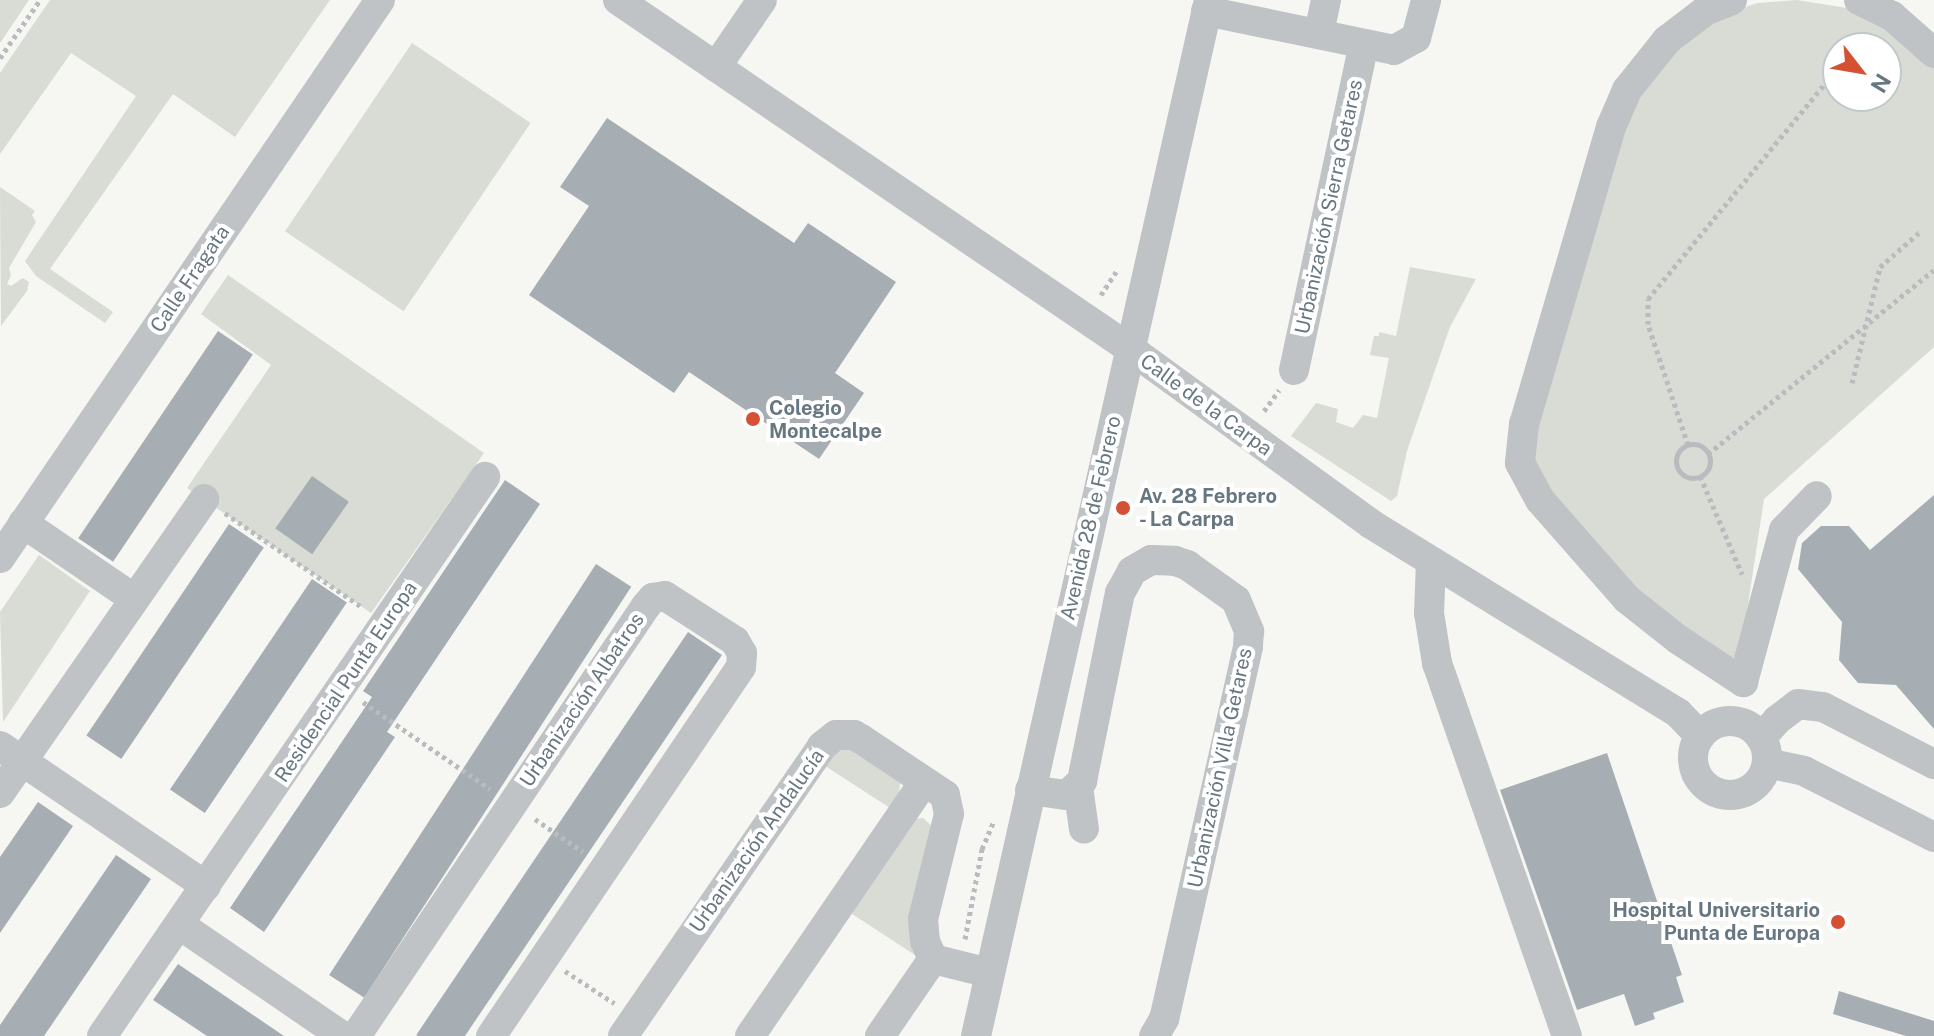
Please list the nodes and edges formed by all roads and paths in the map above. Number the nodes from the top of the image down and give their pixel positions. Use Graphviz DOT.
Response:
graph roads {
  1 [pos="40,0"];
  2 [pos="380,0"];
  3 [pos="618,0"];
  4 [pos="762,0"];
  5 [pos="1326,0"];
  6 [pos="1426,0"];
  7 [pos="1732,0"];
  8 [pos="1859,0"];
  9 [pos="1208,6"];
  10 [pos="1319,33"];
  11 [pos="1364,44"];
  12 [pos="1934,53"];
  13 [pos="0,58"];
  14 [pos="716,67"];
  15 [pos="1822,87"];
  16 [pos="1921,231"];
  17 [pos="1934,270"];
  18 [pos="1867,324"];
  19 [pos="1129,348"];
  20 [pos="1294,370"];
  21 [pos="1852,383"];
  22 [pos="1247,435"];
  23 [pos="1688,445"];
  24 [pos="1708,454"];
  25 [pos="1700,476"];
  26 [pos="485,477"];
  27 [pos="1817,496"];
  28 [pos="204,499"];
  29 [pos="23,523"];
  30 [pos="0,558"];
  31 [pos="1431,562"];
  32 [pos="1743,576"];
  33 [pos="133,598"];
  34 [pos="386,623"];
  35 [pos="342,688"];
  36 [pos="1700,736"];
  37 [pos="1764,750"];
  38 [pos="11,753"];
  39 [pos="1934,764"];
  40 [pos="924,782"];
  41 [pos="1078,787"];
  42 [pos="1030,790"];
  43 [pos="0,793"];
  44 [pos="512,804"];
  45 [pos="1084,829"];
  46 [pos="1934,837"];
  47 [pos="606,867"];
  48 [pos="206,886"];
  49 [pos="180,925"];
  50 [pos="545,957"];
  51 [pos="933,959"];
  52 [pos="989,973"];
  53 [pos="630,1027"];
  54 [pos="102,1036"];
  55 [pos="342,1036"];
  56 [pos="356,1036"];
  57 [pos="491,1036"];
  58 [pos="750,1036"];
  59 [pos="880,1036"];
  60 [pos="976,1036"];
  61 [pos="1154,1036"];
  62 [pos="1567,1036"];
  1 -- 13 [label="path"];
  2 -- 29 [label="street, Calle Fragata"];
  3 -- 14 [label="street, Calle de la Carpa"];
  4 -- 14 [label="street"];
  5 -- 10 [label="street"];
  6 -- 11 [label="street"];
  7 -- 27 [label="street"];
  8 -- 12 [label="street"];
  9 -- 10 [label="street"];
  9 -- 19 [label="street, Avenida 28 de Febrero"];
  10 -- 11 [label="street"];
  11 -- 20 [label="street, Urbanización Sierra Getares"];
  14 -- 19 [label="street, Calle de la Carpa"];
  15 -- 23 [label="path"];
  16 -- 18 [label="path"];
  17 -- 18 [label="path"];
  18 -- 21 [label="path"];
  18 -- 24 [label="path"];
  19 -- 22 [label="street, Calle de la Carpa"];
  19 -- 42 [label="street, Avenida 28 de Febrero"];
  20 -- 22 [label="path"];
  22 -- 31 [label="street, Calle de la Carpa"];
  23 -- 24 [label="path"];
  23 -- 25 [label="path"];
  24 -- 25 [label="path"];
  25 -- 32 [label="path"];
  26 -- 34 [label="street, Residencial Punta Europa"];
  28 -- 33 [label="street"];
  28 -- 34 [label="path"];
  29 -- 30 [label="street, Calle Fragata"];
  29 -- 33 [label="street"];
  31 -- 36 [label="street, Calle de la Carpa"];
  31 -- 62 [label="street"];
  33 -- 38 [label="street"];
  34 -- 35 [label="street, Residencial Punta Europa"];
  35 -- 44 [label="path"];
  35 -- 48 [label="street, Residencial Punta Europa"];
  36 -- 37 [label="street"];
  36 -- 37 [label="street"];
  37 -- 39 [label="street"];
  37 -- 46 [label="street"];
  38 -- 43 [label="street"];
  38 -- 48 [label="street"];
  40 -- 51 [label="street, Urbanización Andalucía"];
  40 -- 53 [label="street, Urbanización Andalucía"];
  40 -- 58 [label="street"];
  41 -- 42 [label="street"];
  41 -- 45 [label="street, Urbanización Villa Getares"];
  41 -- 61 [label="street, Urbanización Villa Getares"];
  42 -- 52 [label="street, Avenida 28 de Febrero"];
  44 -- 47 [label="path"];
  44 -- 47 [label="street, Urbanización Albatros"];
  44 -- 56 [label="street, Urbanización Albatros"];
  47 -- 50 [label="street, Urbanización Albatros"];
  48 -- 49 [label="street, Residencial Punta Europa"];
  49 -- 54 [label="street, Residencial Punta Europa"];
  49 -- 55 [label="street"];
  50 -- 53 [label="path"];
  50 -- 57 [label="street, Urbanización Albatros"];
  51 -- 52 [label="street"];
  51 -- 59 [label="street"];
  52 -- 60 [label="street, Avenida 28 de Febrero"];
}
